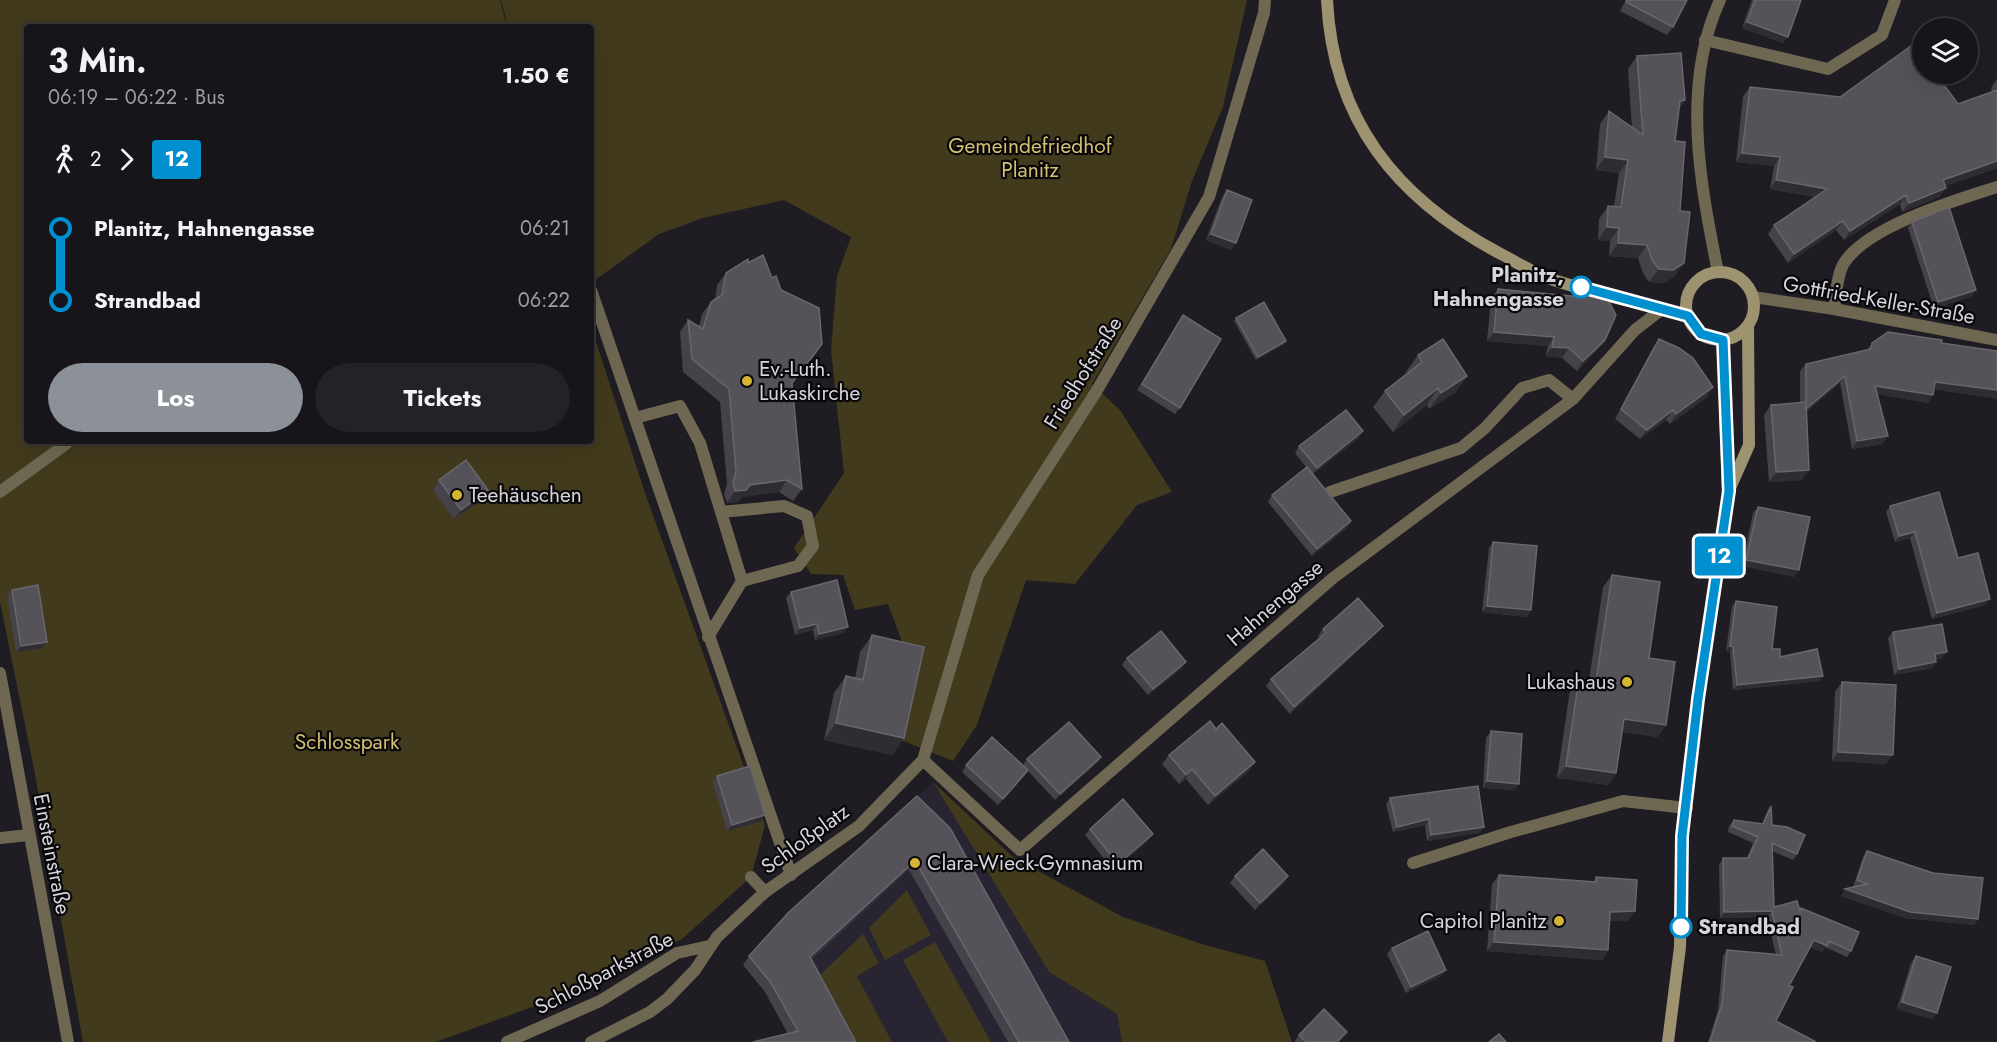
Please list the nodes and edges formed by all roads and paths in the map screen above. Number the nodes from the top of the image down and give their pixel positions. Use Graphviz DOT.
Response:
graph roads {
  1 [pos="1265,0"];
  2 [pos="1327,0"];
  3 [pos="1720,0"];
  4 [pos="1895,0"];
  5 [pos="1705,40"];
  6 [pos="1997,187"];
  7 [pos="1718,272"];
  8 [pos="1753,297"];
  9 [pos="594,299"];
  10 [pos="1662,309"];
  11 [pos="1834,309"];
  12 [pos="1688,316"];
  13 [pos="1748,326"];
  14 [pos="1723,340"];
  15 [pos="1997,340"];
  16 [pos="1573,399"];
  17 [pos="635,418"];
  18 [pos="66,444"];
  19 [pos="1729,491"];
  20 [pos="0,492"];
  21 [pos="1330,492"];
  22 [pos="721,512"];
  23 [pos="742,581"];
  24 [pos="708,637"];
  25 [pos="0,673"];
  26 [pos="923,760"];
  27 [pos="1687,808"];
  28 [pos="29,835"];
  29 [pos="0,838"];
  30 [pos="1413,863"];
  31 [pos="791,875"];
  32 [pos="751,877"];
  33 [pos="765,892"];
  34 [pos="709,946"];
  35 [pos="68,1042"];
  36 [pos="507,1042"];
  37 [pos="591,1042"];
  38 [pos="1668,1042"];
  1 -- 26 [label="street, Friedhofstraße"];
  2 -- 10 [label="main road"];
  3 -- 5 [label="street"];
  4 -- 5 [label="street"];
  5 -- 7 [label="street"];
  6 -- 11 [label="street"];
  7 -- 8 [label="main road"];
  7 -- 12 [label="main road"];
  8 -- 11 [label="street, Gottfried-Keller-Straße"];
  8 -- 13 [label="main road"];
  9 -- 17 [label="street"];
  10 -- 12 [label="main road"];
  10 -- 16 [label="street, Hahnengasse"];
  11 -- 15 [label="street, Gottfried-Keller-Straße"];
  12 -- 14 [label="main road"];
  13 -- 14 [label="main road"];
  13 -- 19 [label="main road"];
  14 -- 19 [label="main road"];
  16 -- 21 [label="street"];
  16 -- 26 [label="street, Hahnengasse"];
  17 -- 22 [label="street"];
  17 -- 24 [label="street"];
  18 -- 20 [label="street"];
  19 -- 27 [label="main road"];
  22 -- 23 [label="street"];
  22 -- 23 [label="street"];
  23 -- 24 [label="street"];
  24 -- 31 [label="street"];
  25 -- 28 [label="street, Einsteinstraße"];
  26 -- 31 [label="street, Schloßplatz"];
  27 -- 30 [label="street"];
  27 -- 38 [label="main road"];
  28 -- 29 [label="street"];
  28 -- 35 [label="street, Einsteinstraße"];
  31 -- 33 [label="street, Schloßplatz"];
  32 -- 33 [label="street"];
  33 -- 34 [label="street, Schloßplatz"];
  34 -- 36 [label="street, Schloßparkstraße"];
  34 -- 37 [label="street, Schloßparkstraße"];
}
